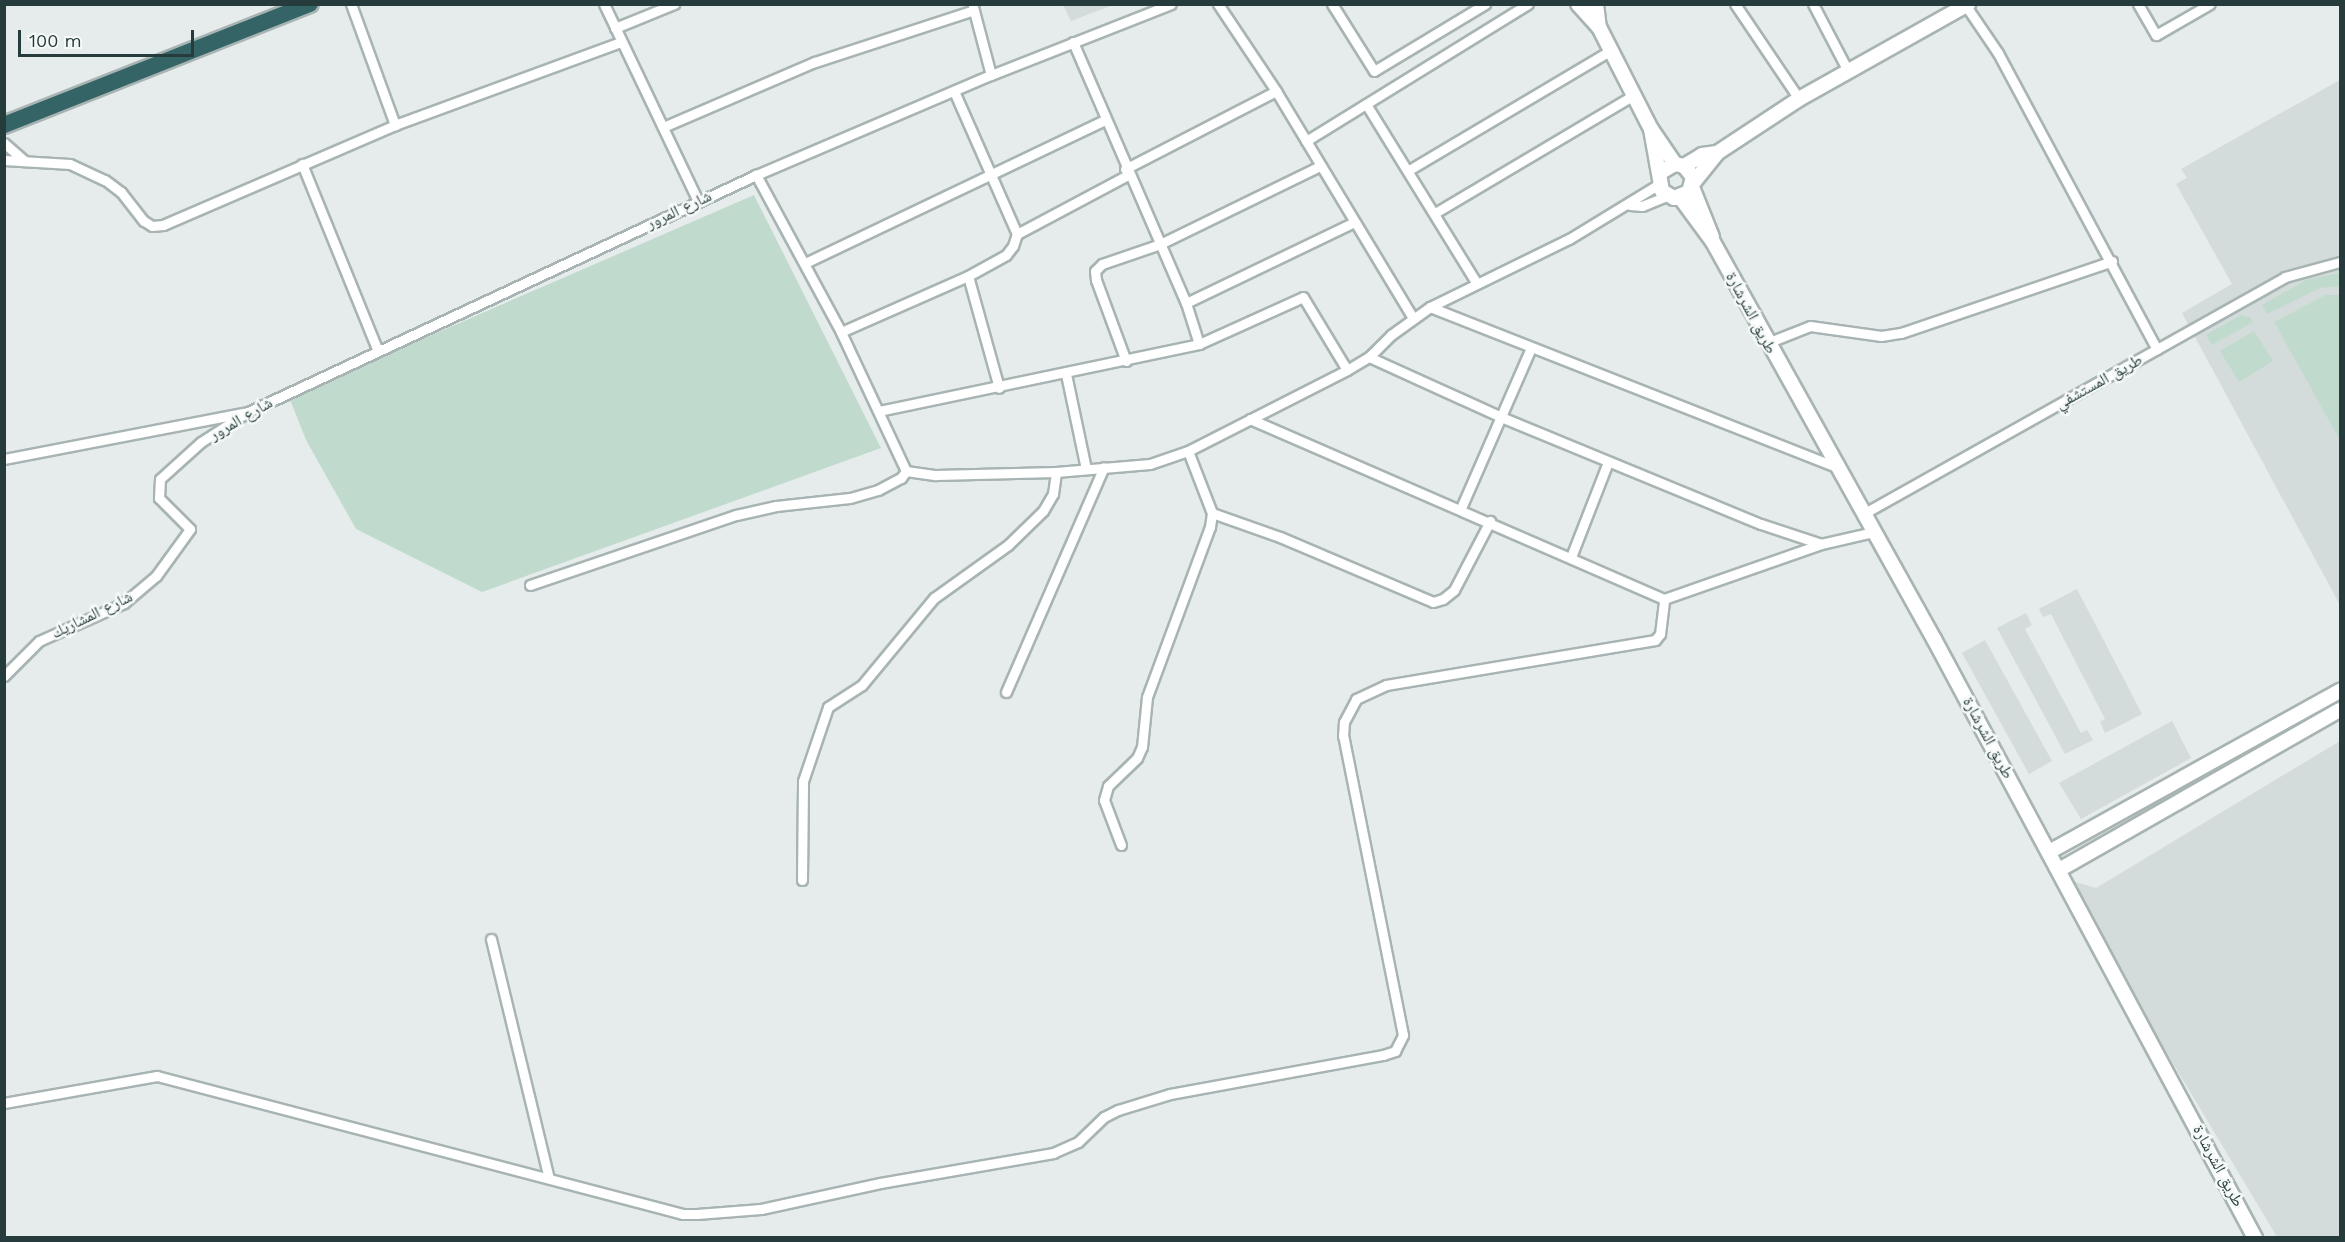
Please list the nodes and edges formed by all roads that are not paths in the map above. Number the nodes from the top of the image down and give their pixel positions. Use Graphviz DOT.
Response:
graph roads {
  1 [pos="310,4"];
  2 [pos="351,4"];
  3 [pos="604,4"];
  4 [pos="674,4"];
  5 [pos="1171,4"];
  6 [pos="1218,4"];
  7 [pos="1332,4"];
  8 [pos="1485,4"];
  9 [pos="1528,4"];
  10 [pos="1578,4"];
  11 [pos="1596,4"];
  12 [pos="1735,4"];
  13 [pos="1813,4"];
  14 [pos="2138,4"];
  15 [pos="2210,4"];
  16 [pos="1967,5"];
  17 [pos="973,7"];
  18 [pos="1599,27"];
  19 [pos="615,28"];
  20 [pos="621,42"];
  21 [pos="1073,42"];
  22 [pos="1611,50"];
  23 [pos="1848,71"];
  24 [pos="991,75"];
  25 [pos="954,91"];
  26 [pos="1276,91"];
  27 [pos="1634,95"];
  28 [pos="1800,99"];
  29 [pos="1366,104"];
  30 [pos="1105,120"];
  31 [pos="4,125"];
  32 [pos="395,125"];
  33 [pos="663,127"];
  34 [pos="1651,129"];
  35 [pos="1306,141"];
  36 [pos="4,143"];
  37 [pos="1717,153"];
  38 [pos="4,160"];
  39 [pos="25,161"];
  40 [pos="302,164"];
  41 [pos="1680,165"];
  42 [pos="1320,166"];
  43 [pos="1409,170"];
  44 [pos="1127,172"];
  45 [pos="756,175"];
  46 [pos="991,175"];
  47 [pos="1692,185"];
  48 [pos="1667,187"];
  49 [pos="698,201"];
  50 [pos="1630,205"];
  51 [pos="1435,213"];
  52 [pos="1352,223"];
  53 [pos="1017,234"];
  54 [pos="1713,242"];
  55 [pos="1160,244"];
  56 [pos="2112,261"];
  57 [pos="2340,262"];
  58 [pos="805,263"];
  59 [pos="968,276"];
  60 [pos="1476,282"];
  61 [pos="1186,303"];
  62 [pos="1430,307"];
  63 [pos="1413,318"];
  64 [pos="841,332"];
  65 [pos="1767,343"];
  66 [pos="1199,344"];
  67 [pos="1531,348"];
  68 [pos="2157,349"];
  69 [pos="377,350"];
  70 [pos="1370,357"];
  71 [pos="1126,361"];
  72 [pos="1347,370"];
  73 [pos="1066,375"];
  74 [pos="999,388"];
  75 [pos="879,411"];
  76 [pos="248,412"];
  77 [pos="1501,417"];
  78 [pos="1250,419"];
  79 [pos="201,442"];
  80 [pos="1188,451"];
  81 [pos="4,459"];
  82 [pos="1608,462"];
  83 [pos="1104,468"];
  84 [pos="1839,468"];
  85 [pos="1086,469"];
  86 [pos="906,471"];
  87 [pos="1056,472"];
  88 [pos="1461,508"];
  89 [pos="1212,513"];
  90 [pos="1863,514"];
  91 [pos="1490,521"];
  92 [pos="1873,532"];
  93 [pos="1821,544"];
  94 [pos="1571,557"];
  95 [pos="530,585"];
  96 [pos="1664,599"];
  97 [pos="4,676"];
  98 [pos="2340,691"];
  99 [pos="1006,692"];
  100 [pos="2340,710"];
  101 [pos="1121,845"];
  102 [pos="2049,852"];
  103 [pos="2059,870"];
  104 [pos="802,880"];
  105 [pos="491,939"];
  106 [pos="4,1103"];
  107 [pos="549,1178"];
  108 [pos="2255,1238"];
  1 -- 31 [label="highway"];
  2 -- 32 [label="street"];
  3 -- 19 [label="street"];
  4 -- 19 [label="street"];
  5 -- 21 [label="street, شارع المرور"];
  6 -- 26 [label="street"];
  7 -- 8 [label="street"];
  9 -- 29 [label="street"];
  10 -- 18 [label="street"];
  11 -- 18 [label="street"];
  12 -- 28 [label="street"];
  13 -- 23 [label="street"];
  14 -- 15 [label="street"];
  16 -- 23 [label="street"];
  16 -- 56 [label="street"];
  17 -- 24 [label="street"];
  17 -- 33 [label="street"];
  18 -- 22 [label="street"];
  19 -- 20 [label="street"];
  20 -- 32 [label="street"];
  20 -- 33 [label="street"];
  21 -- 24 [label="street, شارع المرور"];
  21 -- 30 [label="street"];
  22 -- 27 [label="street"];
  22 -- 43 [label="street"];
  23 -- 28 [label="street"];
  24 -- 25 [label="street, شارع المرور"];
  25 -- 45 [label="street, شارع المرور"];
  25 -- 46 [label="street"];
  26 -- 35 [label="street"];
  26 -- 44 [label="street"];
  27 -- 34 [label="street"];
  27 -- 51 [label="street"];
  28 -- 37 [label="street"];
  29 -- 35 [label="street"];
  29 -- 43 [label="street"];
  30 -- 44 [label="street"];
  30 -- 46 [label="street"];
  32 -- 40 [label="street"];
  33 -- 49 [label="street"];
  34 -- 41 [label="street"];
  34 -- 48 [label="street"];
  35 -- 42 [label="street"];
  36 -- 39 [label="street"];
  37 -- 41 [label="street"];
  37 -- 47 [label="street"];
  38 -- 39 [label="street"];
  39 -- 40 [label="street"];
  40 -- 69 [label="street"];
  41 -- 47 [label="street"];
  41 -- 48 [label="street"];
  42 -- 52 [label="street"];
  42 -- 55 [label="street"];
  43 -- 51 [label="street"];
  44 -- 53 [label="street"];
  44 -- 55 [label="street"];
  45 -- 49 [label="street, شارع المرور"];
  45 -- 58 [label="street"];
  46 -- 53 [label="street"];
  46 -- 58 [label="street"];
  47 -- 48 [label="street"];
  47 -- 54 [label="street"];
  48 -- 50 [label="street"];
  48 -- 50 [label="street"];
  48 -- 54 [label="street"];
  49 -- 69 [label="street, شارع المرور"];
  50 -- 60 [label="street"];
  51 -- 60 [label="street"];
  52 -- 61 [label="street"];
  52 -- 63 [label="street"];
  53 -- 59 [label="street"];
  54 -- 65 [label="street, طريق الشرشارة"];
  55 -- 61 [label="street"];
  55 -- 71 [label="street"];
  56 -- 65 [label="street"];
  56 -- 68 [label="street"];
  57 -- 68 [label="street, طريق المستشفي"];
  58 -- 64 [label="street"];
  59 -- 64 [label="street"];
  59 -- 74 [label="street"];
  60 -- 62 [label="street"];
  61 -- 66 [label="street"];
  62 -- 63 [label="street"];
  62 -- 67 [label="street"];
  63 -- 70 [label="street"];
  64 -- 75 [label="street"];
  65 -- 84 [label="street, طريق الشرشارة"];
  66 -- 71 [label="street"];
  66 -- 72 [label="street"];
  67 -- 77 [label="street"];
  67 -- 84 [label="street"];
  68 -- 90 [label="street, طريق المستشفي"];
  69 -- 76 [label="street, شارع المرور"];
  70 -- 72 [label="street"];
  70 -- 77 [label="street"];
  71 -- 73 [label="street"];
  72 -- 78 [label="street"];
  73 -- 74 [label="street"];
  73 -- 85 [label="street"];
  74 -- 75 [label="street"];
  75 -- 86 [label="street"];
  76 -- 79 [label="street, شارع المرور"];
  76 -- 81 [label="street"];
  77 -- 82 [label="street"];
  77 -- 88 [label="street"];
  78 -- 80 [label="street"];
  78 -- 88 [label="street"];
  79 -- 97 [label="street, شارع المشاريك"];
  80 -- 83 [label="street"];
  80 -- 89 [label="street"];
  82 -- 93 [label="street"];
  82 -- 94 [label="street"];
  83 -- 85 [label="street"];
  83 -- 99 [label="street"];
  84 -- 90 [label="street, طريق الشرشارة"];
  85 -- 87 [label="street"];
  86 -- 87 [label="street"];
  86 -- 95 [label="street"];
  87 -- 104 [label="street"];
  88 -- 91 [label="street"];
  89 -- 91 [label="street"];
  89 -- 101 [label="street"];
  90 -- 92 [label="street, طريق الشرشارة"];
  91 -- 94 [label="street"];
  92 -- 93 [label="street"];
  92 -- 102 [label="street, طريق الشرشارة"];
  93 -- 96 [label="street"];
  94 -- 96 [label="street"];
  96 -- 107 [label="street"];
  98 -- 102 [label="street"];
  100 -- 103 [label="street"];
  102 -- 103 [label="street, طريق الشرشارة"];
  103 -- 108 [label="street, طريق الشرشارة"];
  105 -- 107 [label="street"];
  106 -- 107 [label="street"];
}
